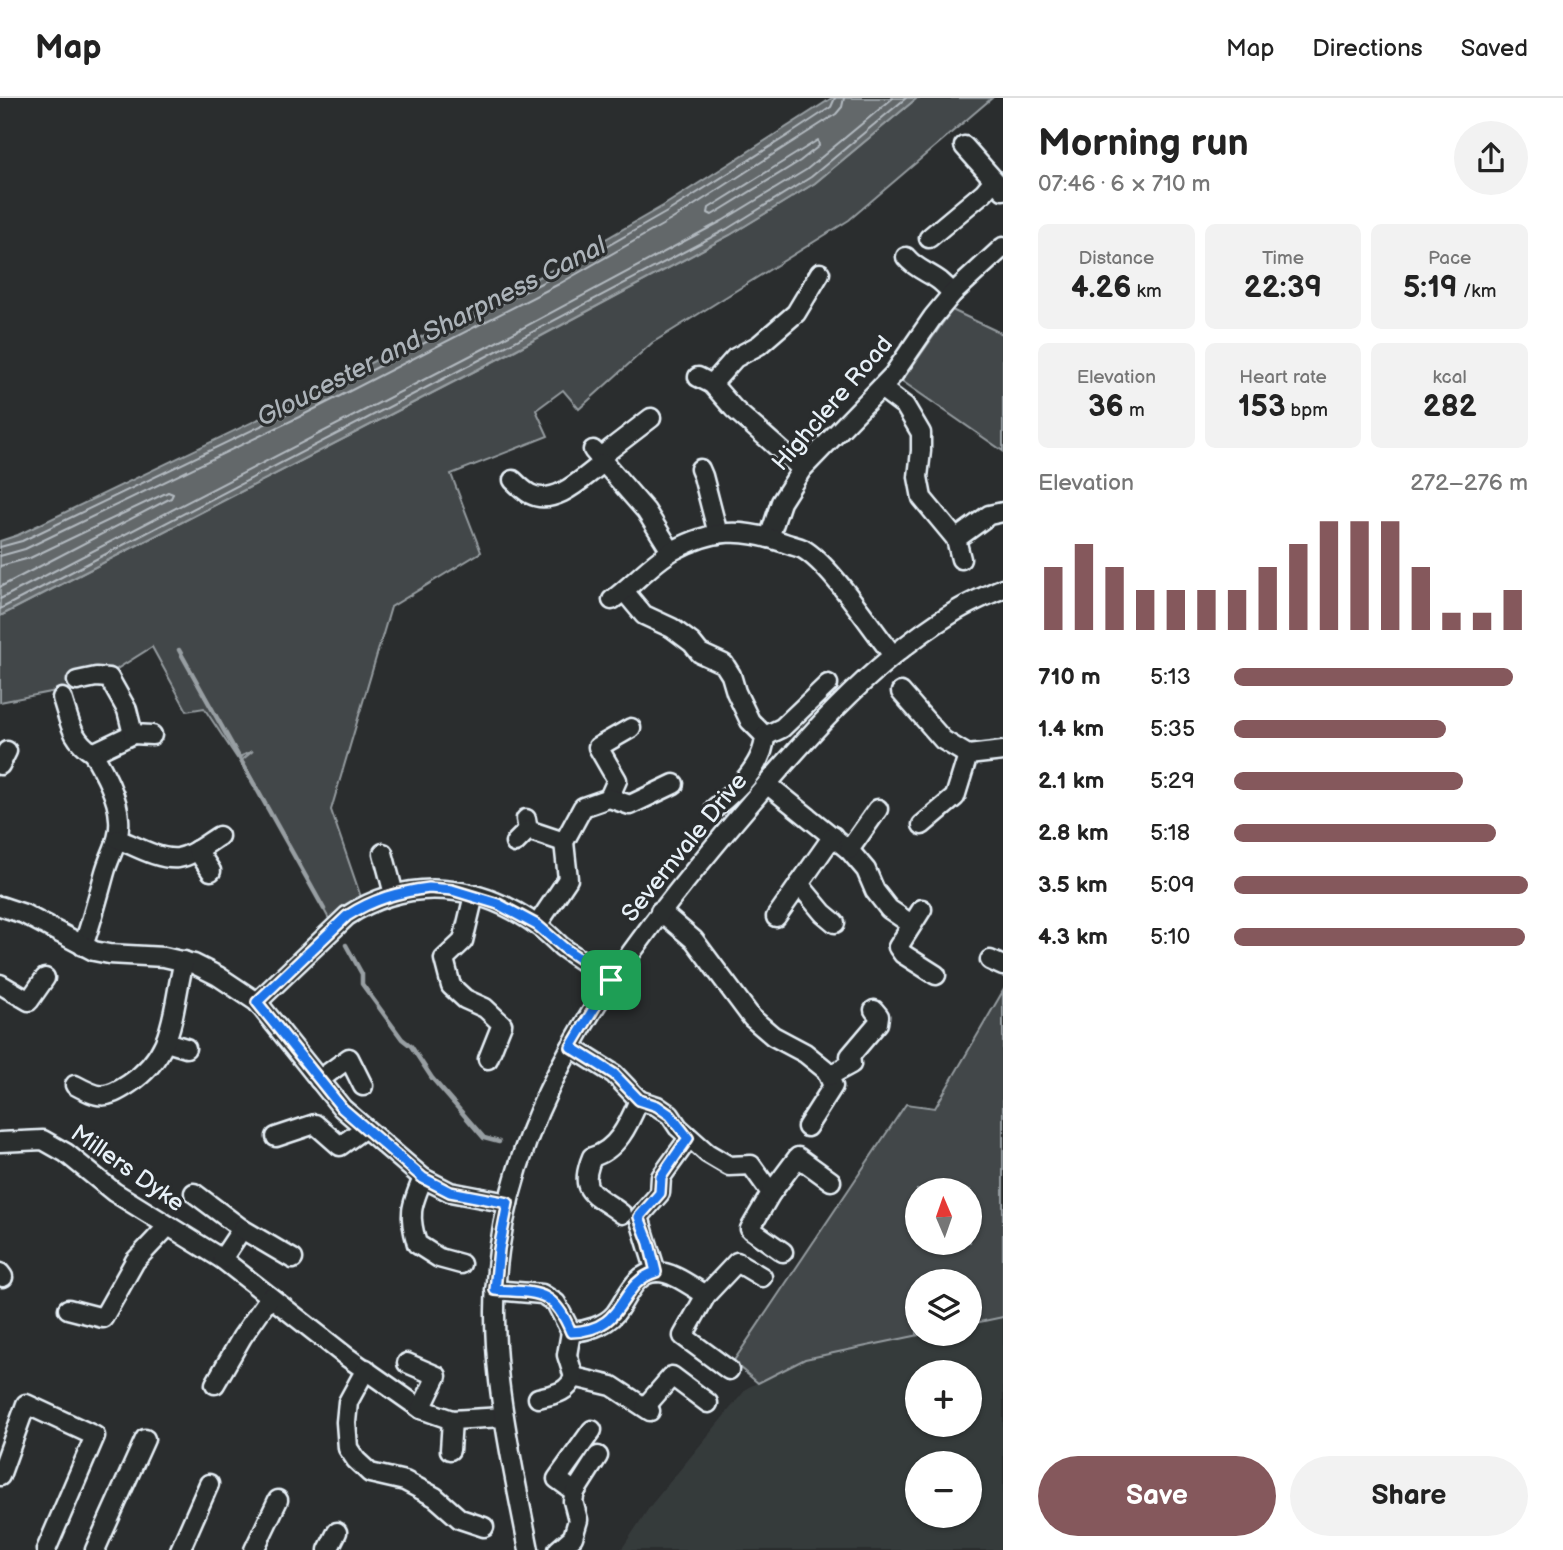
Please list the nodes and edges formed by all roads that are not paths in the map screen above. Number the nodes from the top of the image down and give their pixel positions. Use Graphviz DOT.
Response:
graph roads {
  1 [pos="964,146"];
  2 [pos="993,188"];
  3 [pos="929,238"];
  4 [pos="1003,247"];
  5 [pos="906,257"];
  6 [pos="820,273"];
  7 [pos="952,294"];
  8 [pos="881,388"];
  9 [pos="651,418"];
  10 [pos="598,457"];
  11 [pos="699,469"];
  12 [pos="802,469"];
  13 [pos="513,480"];
  14 [pos="1003,512"];
  15 [pos="718,534"];
  16 [pos="769,538"];
  17 [pos="956,539"];
  18 [pos="671,551"];
  19 [pos="961,559"];
  20 [pos="1003,588"];
  21 [pos="893,655"];
  22 [pos="77,681"];
  23 [pos="828,684"];
  24 [pos="901,692"];
  25 [pos="62,698"];
  26 [pos="631,728"];
  27 [pos="133,734"];
  28 [pos="152,735"];
  29 [pos="765,736"];
  30 [pos="86,749"];
  31 [pos="1003,751"];
  32 [pos="968,755"];
  33 [pos="674,784"];
  34 [pos="767,784"];
  35 [pos="609,798"];
  36 [pos="715,808"];
  37 [pos="878,809"];
  38 [pos="922,825"];
  39 [pos="219,836"];
  40 [pos="833,836"];
  41 [pos="118,839"];
  42 [pos="564,842"];
  43 [pos="515,843"];
  44 [pos="197,850"];
  45 [pos="849,850"];
  46 [pos="383,853"];
  47 [pos="211,871"];
  48 [pos="799,884"];
  49 [pos="394,894"];
  50 [pos="474,895"];
  51 [pos="0,906"];
  52 [pos="922,909"];
  53 [pos="660,911"];
  54 [pos="776,917"];
  55 [pos="835,923"];
  56 [pos="911,923"];
  57 [pos="537,925"];
  58 [pos="83,946"];
  59 [pos="184,961"];
  60 [pos="936,975"];
  61 [pos="45,978"];
  62 [pos="611,980"];
  63 [pos="0,984"];
  64 [pos="257,1002"];
  65 [pos="874,1010"];
  66 [pos="166,1042"];
  67 [pos="571,1047"];
  68 [pos="186,1048"];
  69 [pos="488,1059"];
  70 [pos="319,1080"];
  71 [pos="831,1081"];
  72 [pos="75,1085"];
  73 [pos="363,1086"];
  74 [pos="639,1100"];
  75 [pos="807,1127"];
  76 [pos="365,1128"];
  77 [pos="276,1137"];
  78 [pos="688,1138"];
  79 [pos="1,1139"];
  80 [pos="423,1178"];
  81 [pos="831,1181"];
  82 [pos="769,1192"];
  83 [pos="194,1193"];
  84 [pos="508,1203"];
  85 [pos="630,1216"];
  86 [pos="168,1226"];
  87 [pos="242,1229"];
  88 [pos="783,1252"];
  89 [pos="222,1259"];
  90 [pos="293,1259"];
  91 [pos="461,1264"];
  92 [pos="656,1272"];
  93 [pos="762,1278"];
  94 [pos="495,1290"];
  95 [pos="706,1295"];
  96 [pos="270,1297"];
  97 [pos="68,1309"];
  98 [pos="571,1332"];
  99 [pos="407,1363"];
  100 [pos="366,1369"];
  101 [pos="729,1370"];
  102 [pos="574,1377"];
  103 [pos="214,1385"];
  104 [pos="538,1398"];
  105 [pos="708,1403"];
  106 [pos="421,1409"];
  107 [pos="503,1417"];
  108 [pos="452,1420"];
  109 [pos="592,1430"];
  110 [pos="145,1439"];
  111 [pos="450,1450"];
  112 [pos="598,1456"];
  113 [pos="0,1476"];
  114 [pos="209,1483"];
  115 [pos="575,1492"];
  116 [pos="278,1500"];
  117 [pos="484,1527"];
  118 [pos="337,1532"];
  119 [pos="47,1550"];
  120 [pos="95,1550"];
  121 [pos="180,1550"];
  122 [pos="254,1550"];
  123 [pos="328,1550"];
  124 [pos="529,1550"];
  125 [pos="558,1550"];
  1 -- 2 [label="street"];
  2 -- 3 [label="street"];
  4 -- 7 [label="street, Highclere Road"];
  5 -- 7 [label="street"];
  6 -- 12 [label="street"];
  7 -- 8 [label="street, Highclere Road"];
  8 -- 12 [label="street, Highclere Road"];
  8 -- 17 [label="street"];
  9 -- 10 [label="street"];
  10 -- 13 [label="street"];
  10 -- 18 [label="street"];
  11 -- 15 [label="street"];
  12 -- 16 [label="street, Highclere Road"];
  14 -- 17 [label="street"];
  15 -- 16 [label="street"];
  15 -- 18 [label="street"];
  16 -- 21 [label="street"];
  17 -- 19 [label="street"];
  18 -- 29 [label="street"];
  20 -- 21 [label="street, Severnvale Drive"];
  21 -- 34 [label="street, Severnvale Drive"];
  22 -- 27 [label="street"];
  23 -- 29 [label="street"];
  24 -- 32 [label="street"];
  25 -- 30 [label="street"];
  26 -- 35 [label="street"];
  27 -- 28 [label="street"];
  27 -- 30 [label="street"];
  29 -- 36 [label="street"];
  30 -- 41 [label="street"];
  31 -- 32 [label="street"];
  32 -- 38 [label="street"];
  33 -- 35 [label="street"];
  34 -- 40 [label="street"];
  34 -- 53 [label="street, Severnvale Drive"];
  35 -- 42 [label="street"];
  37 -- 45 [label="street"];
  39 -- 44 [label="street"];
  40 -- 45 [label="street"];
  40 -- 48 [label="street"];
  41 -- 44 [label="street"];
  41 -- 58 [label="street"];
  42 -- 43 [label="street"];
  42 -- 57 [label="street"];
  44 -- 47 [label="street"];
  45 -- 56 [label="street"];
  46 -- 49 [label="street"];
  48 -- 54 [label="street"];
  48 -- 55 [label="street"];
  49 -- 50 [label="street"];
  49 -- 64 [label="street"];
  50 -- 57 [label="street"];
  50 -- 69 [label="street"];
  51 -- 58 [label="street"];
  52 -- 56 [label="street"];
  53 -- 62 [label="street, Severnvale Drive"];
  53 -- 71 [label="street"];
  56 -- 60 [label="street"];
  57 -- 62 [label="street"];
  58 -- 59 [label="street"];
  59 -- 64 [label="street"];
  59 -- 66 [label="street"];
  61 -- 63 [label="street"];
  62 -- 67 [label="street, Severnvale Drive"];
  64 -- 70 [label="street"];
  65 -- 71 [label="street"];
  66 -- 68 [label="street"];
  66 -- 72 [label="street"];
  67 -- 74 [label="street"];
  67 -- 84 [label="street, Severnvale Drive"];
  70 -- 73 [label="street"];
  70 -- 76 [label="street"];
  71 -- 75 [label="street"];
  74 -- 78 [label="street"];
  74 -- 85 [label="street"];
  76 -- 77 [label="street"];
  76 -- 80 [label="street"];
  78 -- 82 [label="street"];
  78 -- 85 [label="street"];
  79 -- 86 [label="street, Millers Dyke"];
  80 -- 84 [label="street"];
  80 -- 91 [label="street"];
  81 -- 82 [label="street"];
  82 -- 88 [label="street"];
  83 -- 87 [label="street, Millers Dyke"];
  84 -- 94 [label="street, Severnvale Drive"];
  85 -- 92 [label="street"];
  86 -- 89 [label="street, Millers Dyke"];
  86 -- 97 [label="street"];
  87 -- 89 [label="street"];
  87 -- 90 [label="street, Millers Dyke"];
  89 -- 96 [label="street, Millers Dyke"];
  92 -- 95 [label="street"];
  92 -- 98 [label="street"];
  93 -- 95 [label="street"];
  94 -- 98 [label="street"];
  94 -- 107 [label="street, Severnvale Drive"];
  95 -- 101 [label="street"];
  96 -- 100 [label="street, Millers Dyke"];
  96 -- 103 [label="street"];
  98 -- 102 [label="street"];
  99 -- 106 [label="street"];
  100 -- 106 [label="street, Millers Dyke"];
  100 -- 117 [label="street"];
  102 -- 104 [label="street"];
  102 -- 105 [label="street"];
  106 -- 108 [label="street, Millers Dyke"];
  107 -- 108 [label="street, Millers Dyke"];
  107 -- 124 [label="street, Severnvale Drive"];
  108 -- 111 [label="street"];
  109 -- 115 [label="street"];
  110 -- 120 [label="street"];
  112 -- 115 [label="street"];
  113 -- 119 [label="street"];
  114 -- 121 [label="street"];
  115 -- 125 [label="street"];
  116 -- 122 [label="street"];
  118 -- 123 [label="street"];
}
